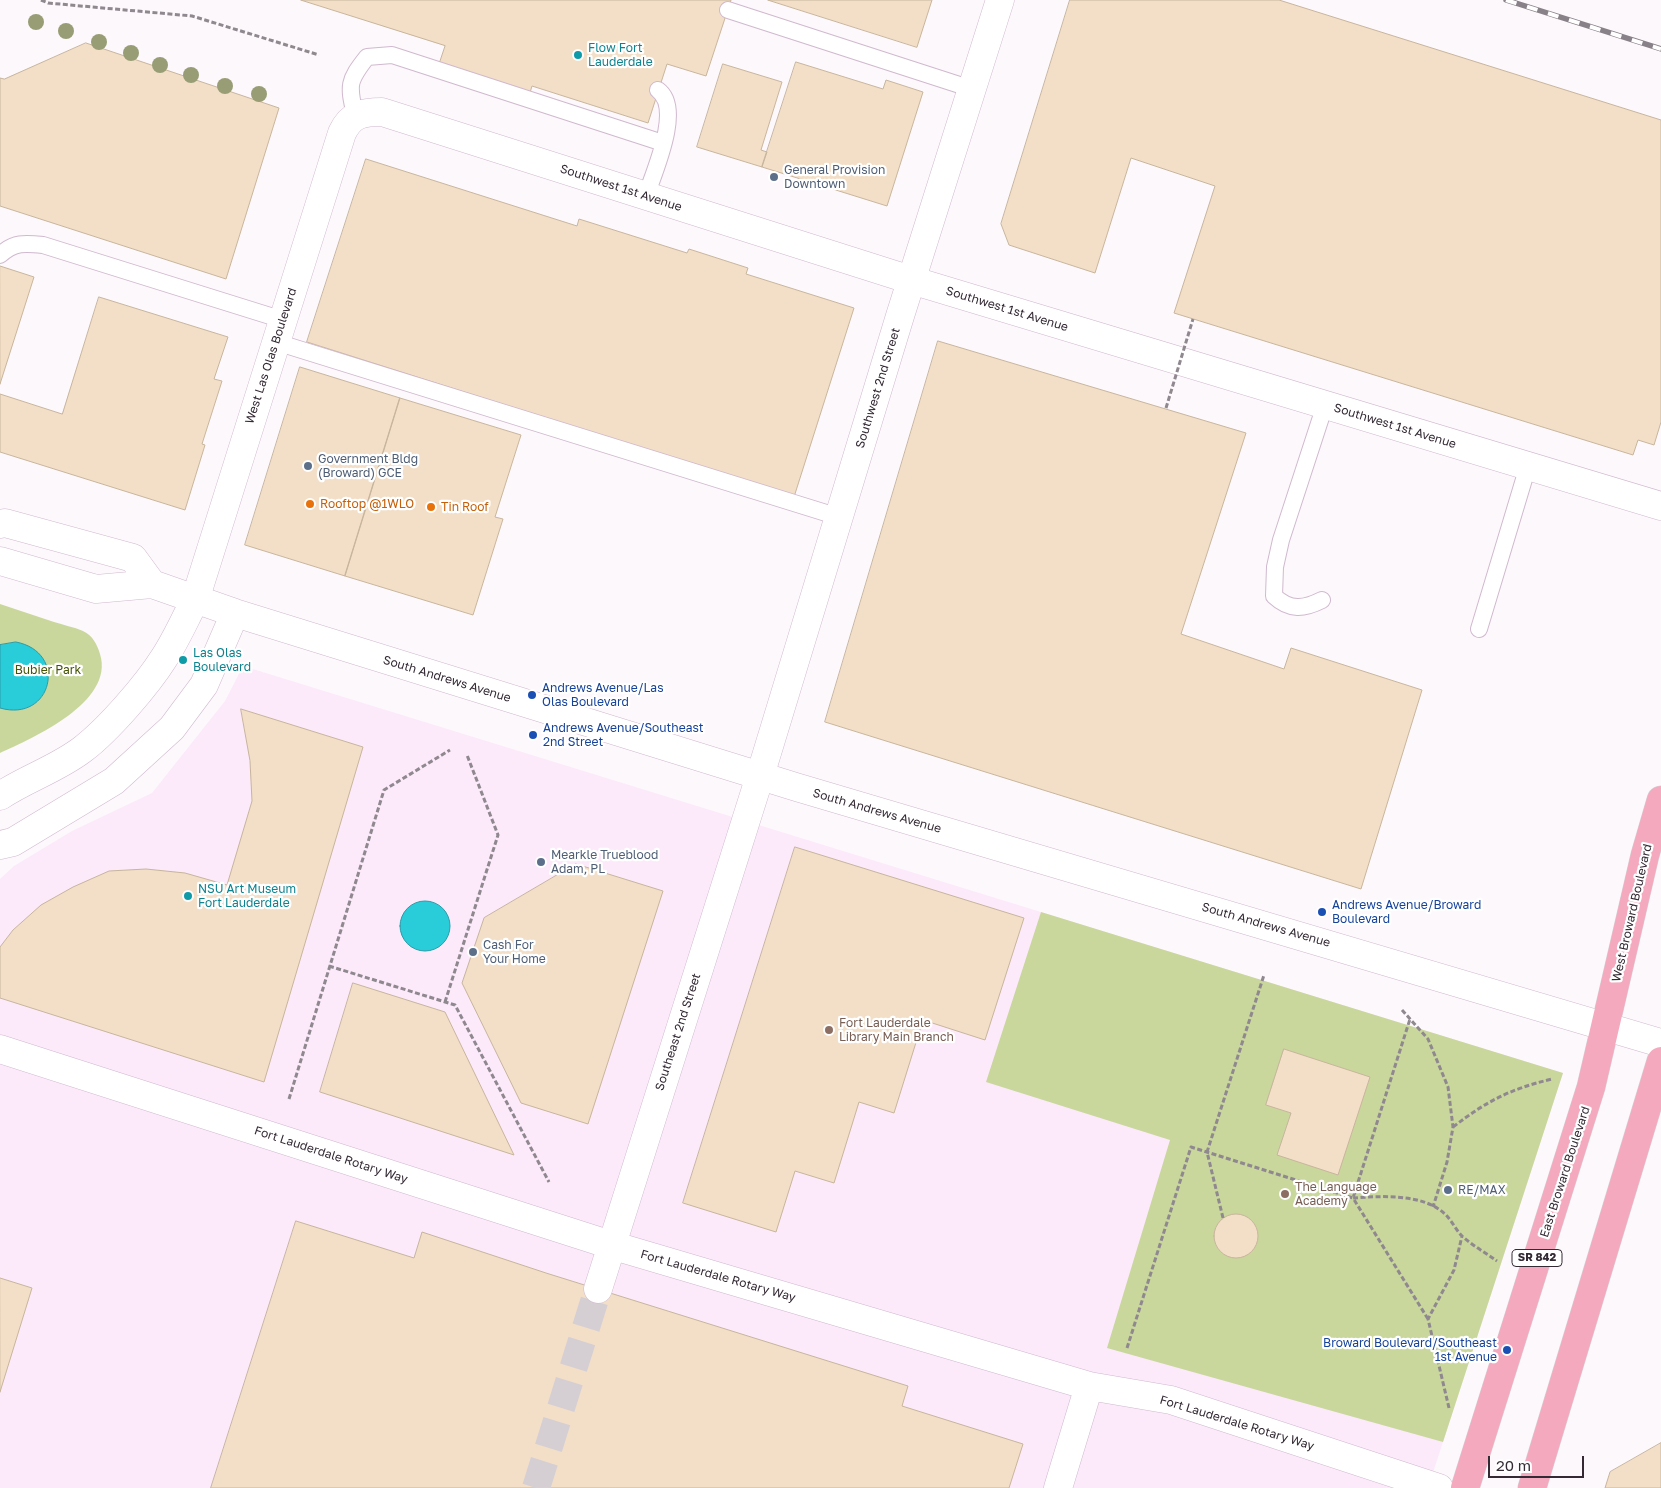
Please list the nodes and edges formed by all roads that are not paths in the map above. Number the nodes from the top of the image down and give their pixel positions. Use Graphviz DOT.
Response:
graph roads {
  1 [pos="1000,0"];
  2 [pos="728,10"];
  3 [pos="972,89"];
  4 [pos="658,90"];
  5 [pos="355,115"];
  6 [pos="663,143"];
  7 [pos="646,196"];
  8 [pos="0,255"];
  9 [pos="912,280"];
  10 [pos="279,331"];
  11 [pos="1325,405"];
  12 [pos="1528,466"];
  13 [pos="1661,506"];
  14 [pos="839,516"];
  15 [pos="0,524"];
  16 [pos="0,561"];
  17 [pos="152,584"];
  18 [pos="195,600"];
  19 [pos="1322,600"];
  20 [pos="235,613"];
  21 [pos="1479,629"];
  22 [pos="760,776"];
  23 [pos="0,796"];
  24 [pos="1661,800"];
  25 [pos="0,845"];
  26 [pos="1607,1026"];
  27 [pos="1661,1043"];
  28 [pos="0,1050"];
  29 [pos="1661,1061"];
  30 [pos="611,1244"];
  31 [pos="598,1289"];
  32 [pos="1089,1386"];
  33 [pos="1058,1488"];
  34 [pos="1439,1488"];
  35 [pos="1465,1488"];
  36 [pos="1532,1488"];
  1 -- 3 [label="street, Southwest 2nd Street"];
  2 -- 3 [label="lane"];
  3 -- 9 [label="street, Southwest 2nd Street"];
  4 -- 6 [label="lane"];
  5 -- 6 [label="lane"];
  5 -- 7 [label="street, Southwest 1st Avenue"];
  5 -- 10 [label="street, West Las Olas Boulevard"];
  6 -- 7 [label="lane"];
  7 -- 9 [label="street, Southwest 1st Avenue"];
  8 -- 10 [label="lane"];
  9 -- 11 [label="street, Southwest 1st Avenue"];
  9 -- 14 [label="street, Southwest 2nd Street"];
  10 -- 14 [label="lane"];
  10 -- 18 [label="street, West Las Olas Boulevard"];
  11 -- 12 [label="street, Southwest 1st Avenue"];
  11 -- 19 [label="lane"];
  12 -- 13 [label="street, Southwest 1st Avenue"];
  12 -- 21 [label="lane"];
  14 -- 22 [label="street, Southwest 2nd Street"];
  15 -- 17 [label="street"];
  16 -- 17 [label="street, South Andrews Avenue"];
  17 -- 18 [label="street, South Andrews Avenue"];
  18 -- 20 [label="street, South Andrews Avenue"];
  18 -- 23 [label="street, West Las Olas Boulevard"];
  20 -- 22 [label="street, South Andrews Avenue"];
  20 -- 25 [label="street"];
  22 -- 26 [label="street, South Andrews Avenue"];
  22 -- 30 [label="street, Southeast 2nd Street"];
  24 -- 26 [label="main road, West Broward Boulevard / SR 842"];
  26 -- 27 [label="street, South Andrews Avenue"];
  26 -- 35 [label="main road, East Broward Boulevard / SR 842"];
  28 -- 30 [label="street, Fort Lauderdale Rotary Way"];
  29 -- 36 [label="main road"];
  30 -- 31 [label="street, Southeast 2nd Street"];
  30 -- 32 [label="street, Fort Lauderdale Rotary Way"];
  32 -- 33 [label="street"];
  32 -- 34 [label="street, Fort Lauderdale Rotary Way"];
}
